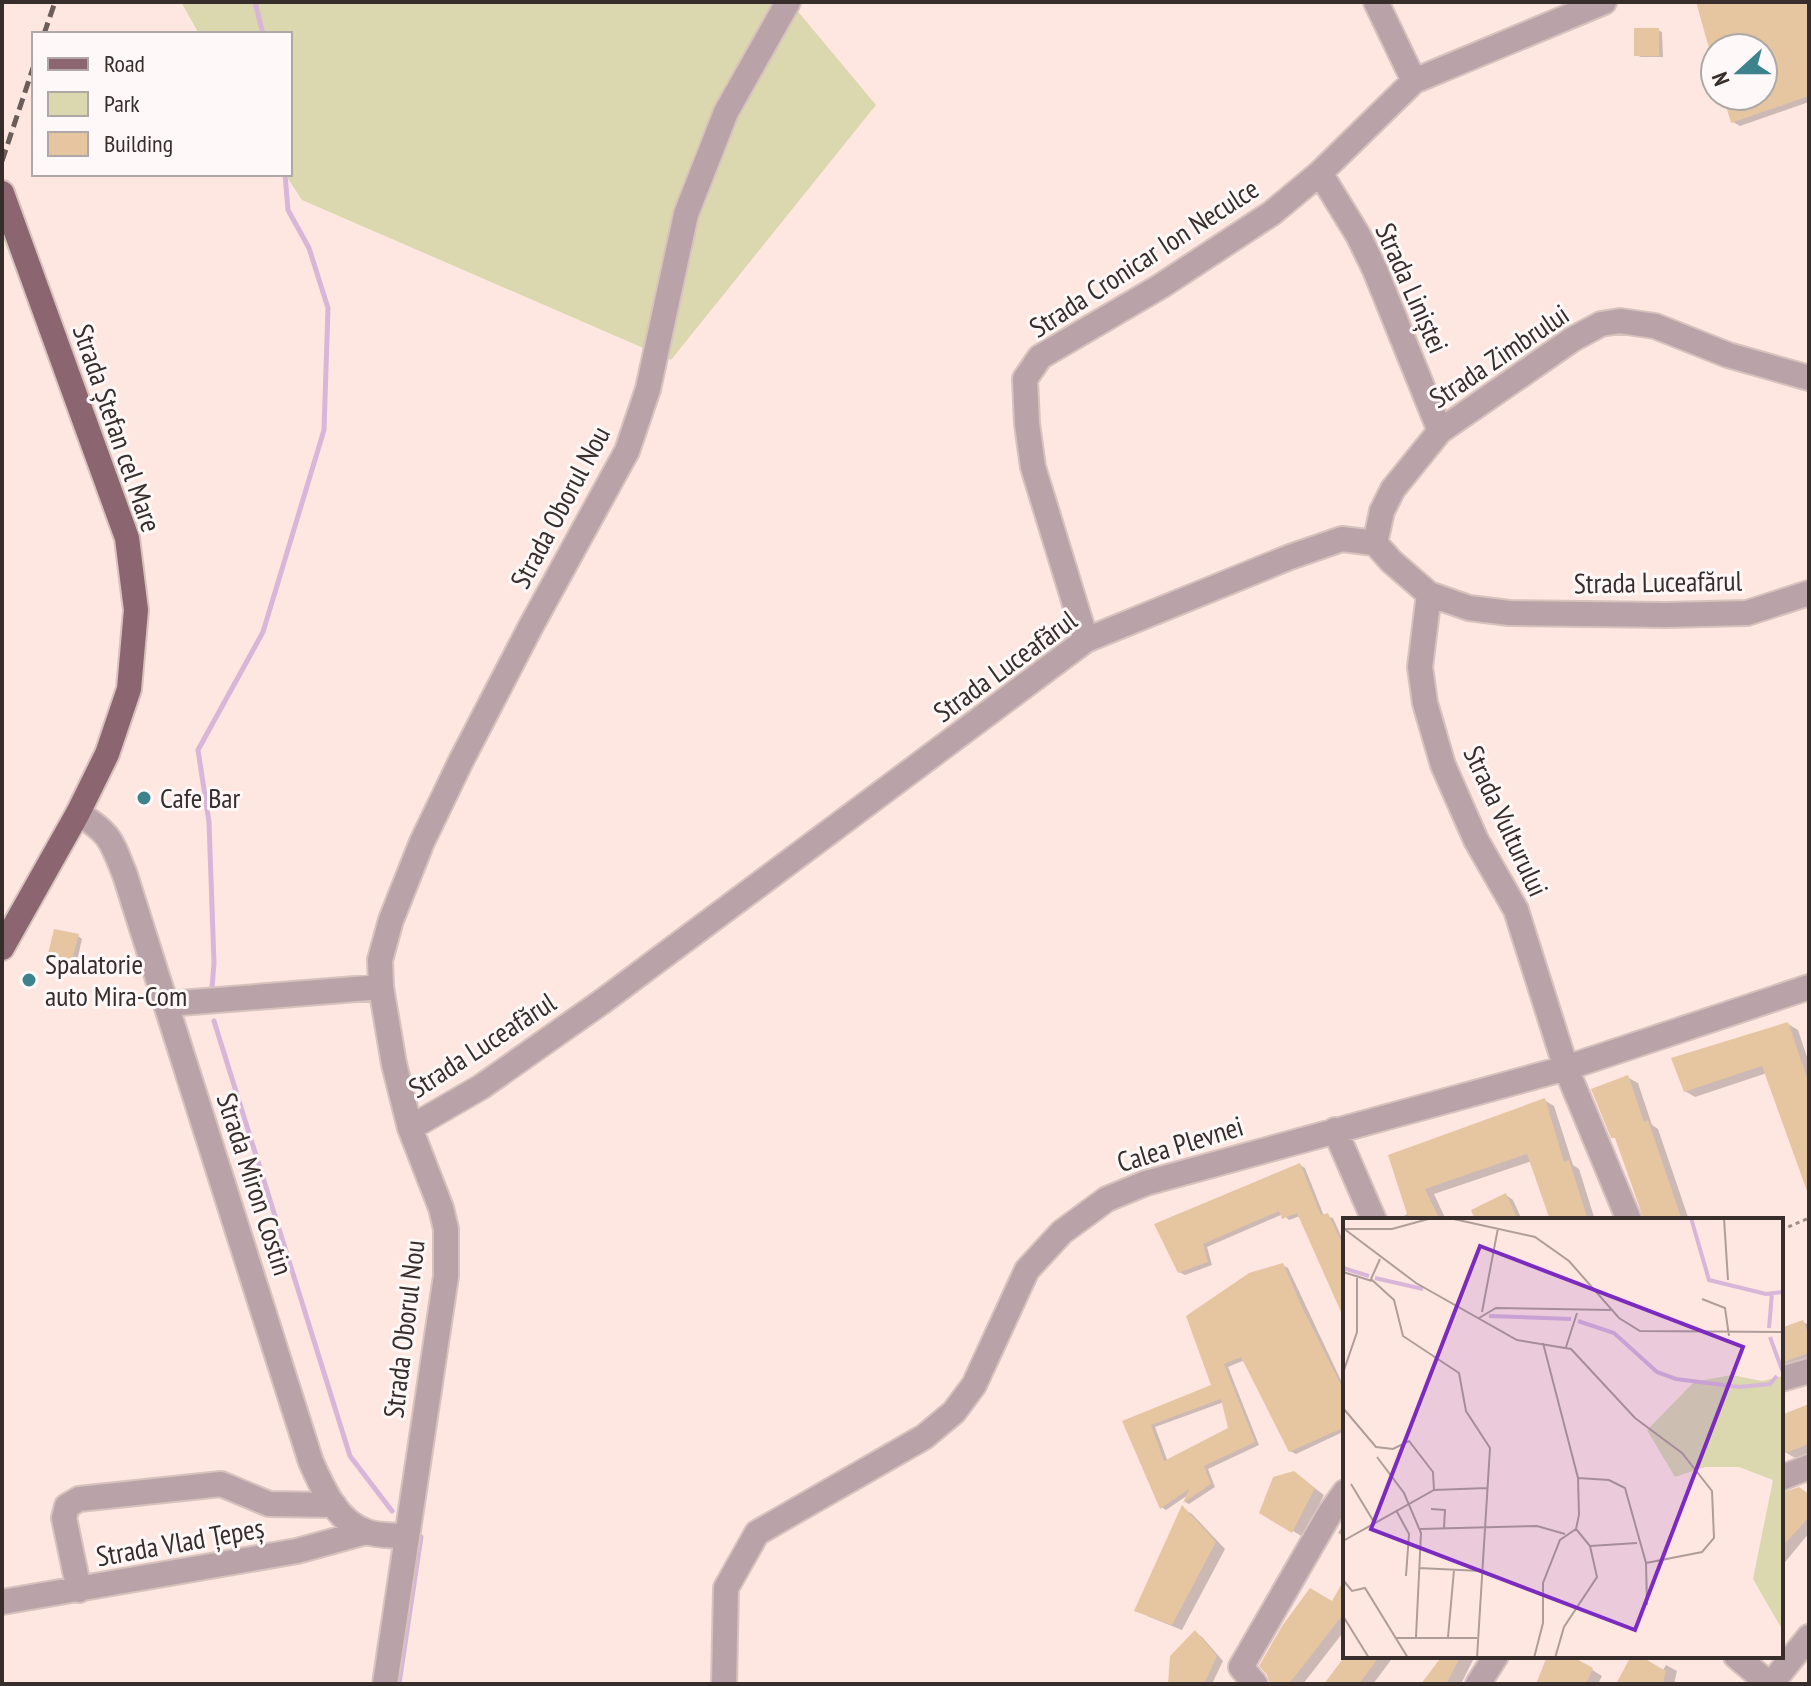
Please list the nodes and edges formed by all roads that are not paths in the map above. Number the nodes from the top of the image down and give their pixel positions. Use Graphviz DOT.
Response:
graph roads {
  1 [pos="788,2"];
  2 [pos="1376,2"];
  3 [pos="1604,2"];
  4 [pos="1414,81"];
  5 [pos="1320,173"];
  6 [pos="2,193"];
  7 [pos="1809,378"];
  8 [pos="1440,431"];
  9 [pos="1375,543"];
  10 [pos="1809,593"];
  11 [pos="1429,594"];
  12 [pos="1086,640"];
  13 [pos="78,813"];
  14 [pos="2,948"];
  15 [pos="381,987"];
  16 [pos="1809,987"];
  17 [pos="167,1004"];
  18 [pos="1566,1068"];
  19 [pos="410,1128"];
  20 [pos="1335,1130"];
  21 [pos="1373,1218"];
  22 [pos="1628,1218"];
  23 [pos="1809,1371"];
  24 [pos="1783,1378"];
  25 [pos="1809,1467"];
  26 [pos="1783,1477"];
  27 [pos="1343,1495"];
  28 [pos="334,1505"];
  29 [pos="366,1532"];
  30 [pos="406,1537"];
  31 [pos="79,1590"];
  32 [pos="2,1602"];
  33 [pos="1808,1642"];
  34 [pos="1495,1658"];
  35 [pos="1738,1658"];
  36 [pos="385,1684"];
  37 [pos="724,1684"];
  38 [pos="1255,1684"];
  39 [pos="1478,1684"];
  40 [pos="1770,1684"];
  1 -- 15 [label="street, Strada Oborul Nou"];
  2 -- 4 [label="street"];
  3 -- 4 [label="street, Strada Cronicar Ion Neculce"];
  4 -- 5 [label="street, Strada Cronicar Ion Neculce"];
  5 -- 8 [label="street, Strada Liniștei"];
  5 -- 12 [label="street, Strada Cronicar Ion Neculce"];
  6 -- 13 [label="main road, Strada Ștefan cel Mare"];
  7 -- 8 [label="street, Strada Zimbrului"];
  8 -- 9 [label="street, Strada Zimbrului"];
  9 -- 11 [label="street, Strada Luceafărul"];
  9 -- 12 [label="street, Strada Luceafărul"];
  10 -- 11 [label="street, Strada Luceafărul"];
  11 -- 18 [label="street, Strada Vulturului"];
  12 -- 19 [label="street, Strada Luceafărul"];
  13 -- 14 [label="main road, Strada Ștefan cel Mare"];
  13 -- 17 [label="street, Strada Miron Costin"];
  15 -- 17 [label="street"];
  15 -- 19 [label="street, Strada Oborul Nou"];
  16 -- 18 [label="street, Calea Plevnei"];
  17 -- 28 [label="street, Strada Miron Costin"];
  18 -- 20 [label="street, Calea Plevnei"];
  18 -- 22 [label="street, Strada Vulturului"];
  19 -- 30 [label="street, Strada Oborul Nou"];
  20 -- 21 [label="street"];
  20 -- 37 [label="street, Calea Plevnei"];
  23 -- 24 [label="street"];
  25 -- 26 [label="street"];
  27 -- 38 [label="street"];
  28 -- 29 [label="street, Strada Miron Costin"];
  28 -- 31 [label="street"];
  29 -- 30 [label="street"];
  29 -- 31 [label="street, Strada Vlad Țepeș"];
  30 -- 36 [label="street, Strada Oborul Nou"];
  31 -- 32 [label="street, Strada Vlad Țepeș"];
  33 -- 40 [label="street"];
  34 -- 39 [label="street"];
  35 -- 40 [label="street"];
}
